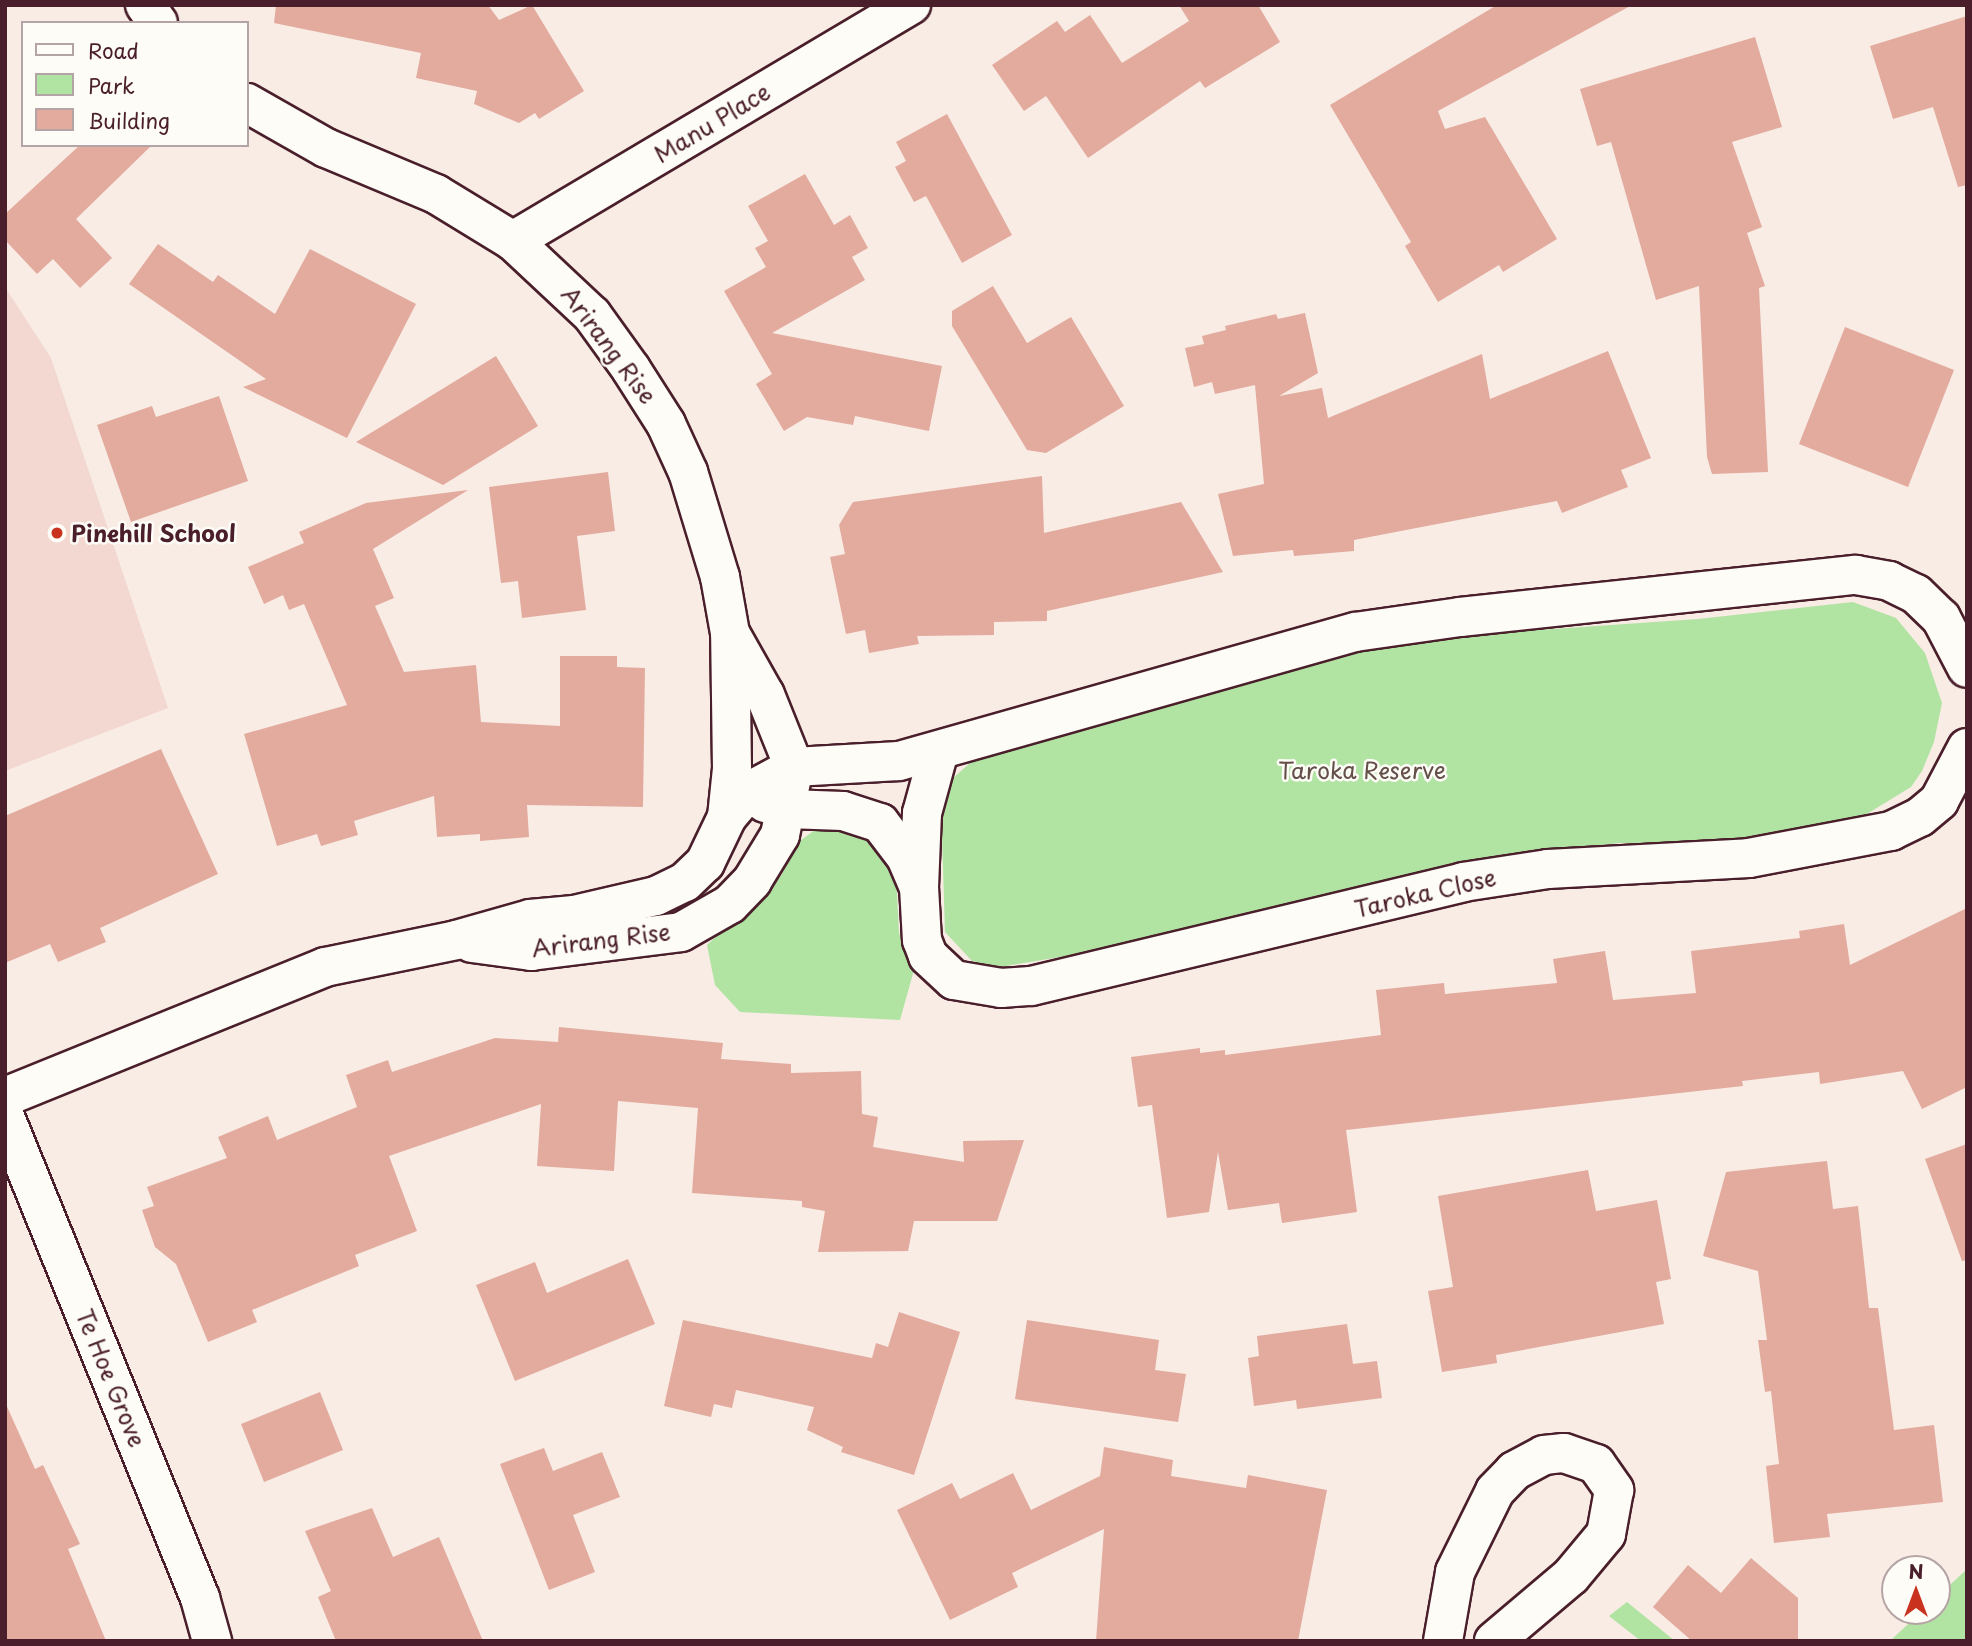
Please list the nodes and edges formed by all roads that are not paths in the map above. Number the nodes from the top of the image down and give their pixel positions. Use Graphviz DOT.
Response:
graph roads {
  1 [pos="145,5"];
  2 [pos="911,5"];
  3 [pos="157,21"];
  4 [pos="248,104"];
  5 [pos="513,241"];
  6 [pos="730,634"];
  7 [pos="1967,668"];
  8 [pos="1967,748"];
  9 [pos="939,751"];
  10 [pos="794,767"];
  11 [pos="736,792"];
  12 [pos="788,809"];
  13 [pos="919,887"];
  14 [pos="456,940"];
  15 [pos="5,1097"];
  16 [pos="5,1117"];
  17 [pos="212,1641"];
  18 [pos="1443,1641"];
  19 [pos="1494,1641"];
  1 -- 3 [label="street"];
  2 -- 5 [label="street, Manu Place"];
  4 -- 5 [label="street, Arirang Rise"];
  5 -- 6 [label="street, Arirang Rise"];
  6 -- 10 [label="street, Arirang Rise"];
  6 -- 11 [label="street, Arirang Rise"];
  7 -- 9 [label="street"];
  8 -- 13 [label="street, Taroka Close"];
  9 -- 10 [label="street"];
  9 -- 13 [label="street, Taroka Close"];
  10 -- 11 [label="street"];
  10 -- 12 [label="street, Arirang Rise"];
  11 -- 12 [label="street, Taroka Close"];
  11 -- 14 [label="street, Arirang Rise"];
  12 -- 13 [label="street, Taroka Close"];
  12 -- 14 [label="street, Arirang Rise"];
  14 -- 15 [label="street, Arirang Rise"];
  16 -- 17 [label="street, Te Hoe Grove"];
  18 -- 19 [label="street"];
}
